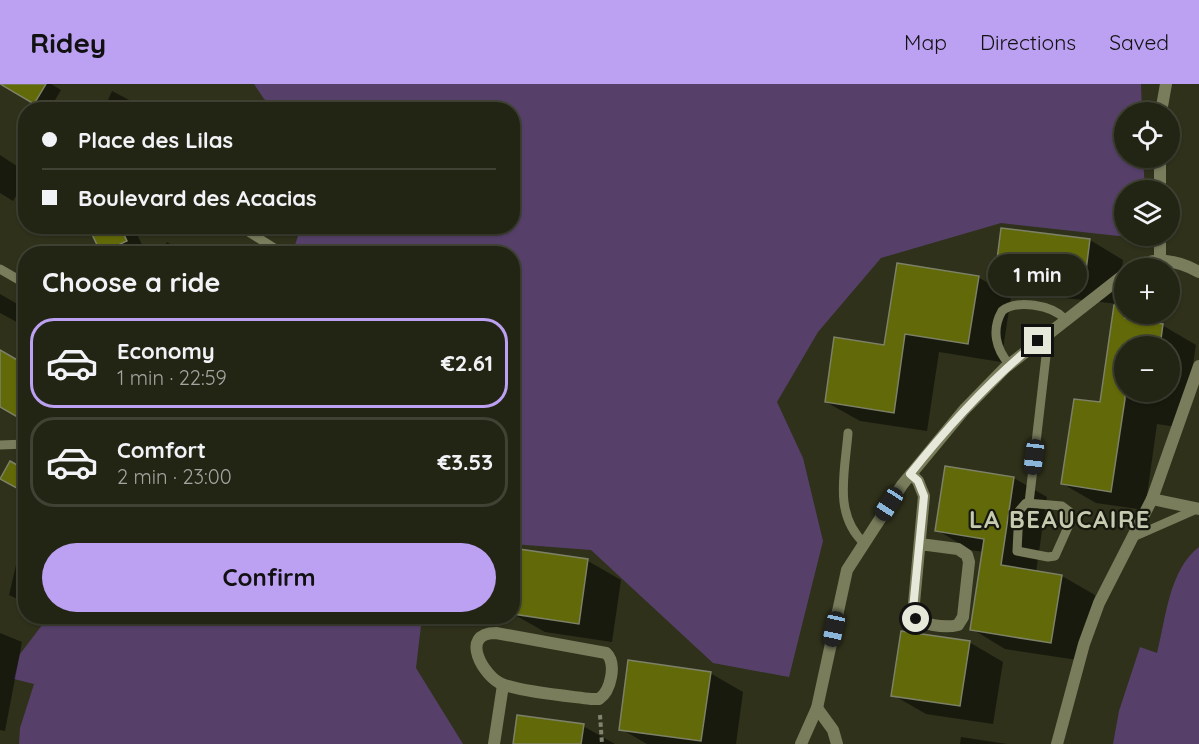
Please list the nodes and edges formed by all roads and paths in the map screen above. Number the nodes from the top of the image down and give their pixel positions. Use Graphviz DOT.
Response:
graph roads {
  1 [pos="1166,84"];
  2 [pos="1163,102"];
  3 [pos="252,234"];
  4 [pos="271,246"];
  5 [pos="1180,264"];
  6 [pos="0,269"];
  7 [pos="1199,272"];
  8 [pos="18,279"];
  9 [pos="1114,282"];
  10 [pos="1065,319"];
  11 [pos="1038,341"];
  12 [pos="1009,364"];
  13 [pos="1199,366"];
  14 [pos="848,433"];
  15 [pos="18,444"];
  16 [pos="0,445"];
  17 [pos="910,474"];
  18 [pos="1152,499"];
  19 [pos="1029,503"];
  20 [pos="1199,507"];
  21 [pos="1131,538"];
  22 [pos="864,543"];
  23 [pos="920,544"];
  24 [pos="503,685"];
  25 [pos="599,699"];
  26 [pos="817,708"];
  27 [pos="494,744"];
  28 [pos="602,744"];
  29 [pos="801,744"];
  30 [pos="837,744"];
  31 [pos="1056,744"];
  1 -- 2 [label="street"];
  3 -- 4 [label="lane"];
  5 -- 7 [label="street"];
  6 -- 8 [label="lane"];
  9 -- 10 [label="street"];
  10 -- 11 [label="street"];
  10 -- 12 [label="lane"];
  11 -- 12 [label="street"];
  11 -- 19 [label="lane"];
  12 -- 17 [label="street"];
  13 -- 18 [label="street"];
  14 -- 22 [label="lane"];
  15 -- 16 [label="lane"];
  17 -- 22 [label="street"];
  17 -- 23 [label="street"];
  18 -- 20 [label="street"];
  18 -- 21 [label="street"];
  19 -- 19 [label="lane"];
  20 -- 21 [label="lane"];
  21 -- 31 [label="street"];
  22 -- 26 [label="street"];
  23 -- 23 [label="street"];
  24 -- 25 [label="street"];
  24 -- 25 [label="street"];
  24 -- 27 [label="street"];
  25 -- 28 [label="path"];
  26 -- 29 [label="street"];
  26 -- 30 [label="street"];
}
